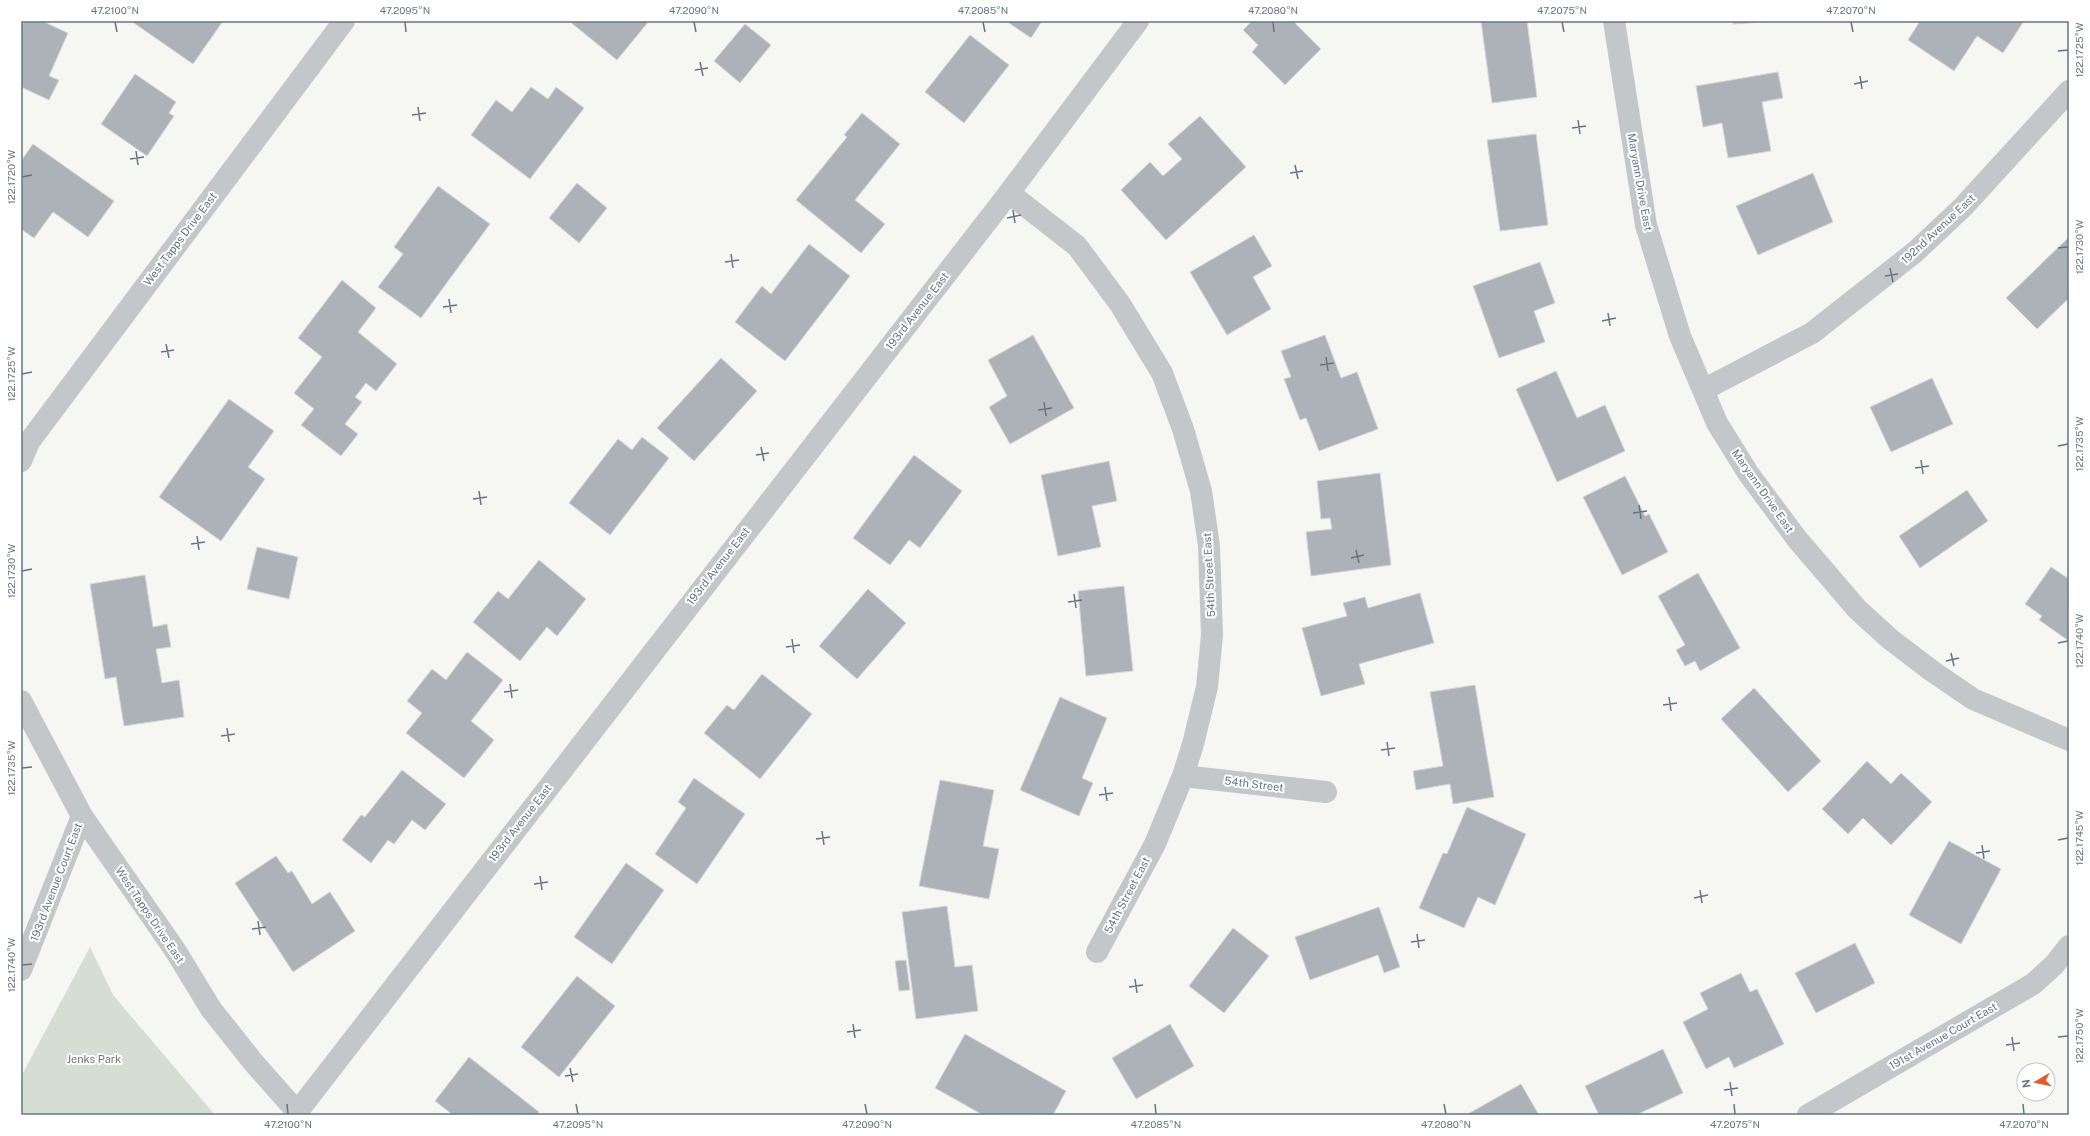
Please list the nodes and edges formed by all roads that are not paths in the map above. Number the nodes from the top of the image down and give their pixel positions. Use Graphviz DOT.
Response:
graph roads {
  1 [pos="344,21"];
  2 [pos="1138,21"];
  3 [pos="1614,21"];
  4 [pos="2069,90"];
  5 [pos="1009,193"];
  6 [pos="1703,390"];
  7 [pos="21,460"];
  8 [pos="21,700"];
  9 [pos="2069,740"];
  10 [pos="1183,776"];
  11 [pos="1326,792"];
  12 [pos="82,816"];
  13 [pos="2069,946"];
  14 [pos="1097,952"];
  15 [pos="21,970"];
  16 [pos="299,1113"];
  17 [pos="1808,1115"];
  1 -- 7 [label="street, West Tapps Drive East"];
  2 -- 5 [label="street, 193rd Avenue East"];
  3 -- 6 [label="street, Maryann Drive East"];
  4 -- 6 [label="street, 192nd Avenue East"];
  5 -- 10 [label="street, 54th Street East"];
  5 -- 16 [label="street, 193rd Avenue East"];
  6 -- 9 [label="street, Maryann Drive East"];
  8 -- 12 [label="street, West Tapps Drive East"];
  10 -- 11 [label="street, 54th Street"];
  10 -- 14 [label="street, 54th Street East"];
  12 -- 15 [label="street, 193rd Avenue Court East"];
  12 -- 16 [label="street, West Tapps Drive East"];
  13 -- 17 [label="street, 191st Avenue Court East"];
}
